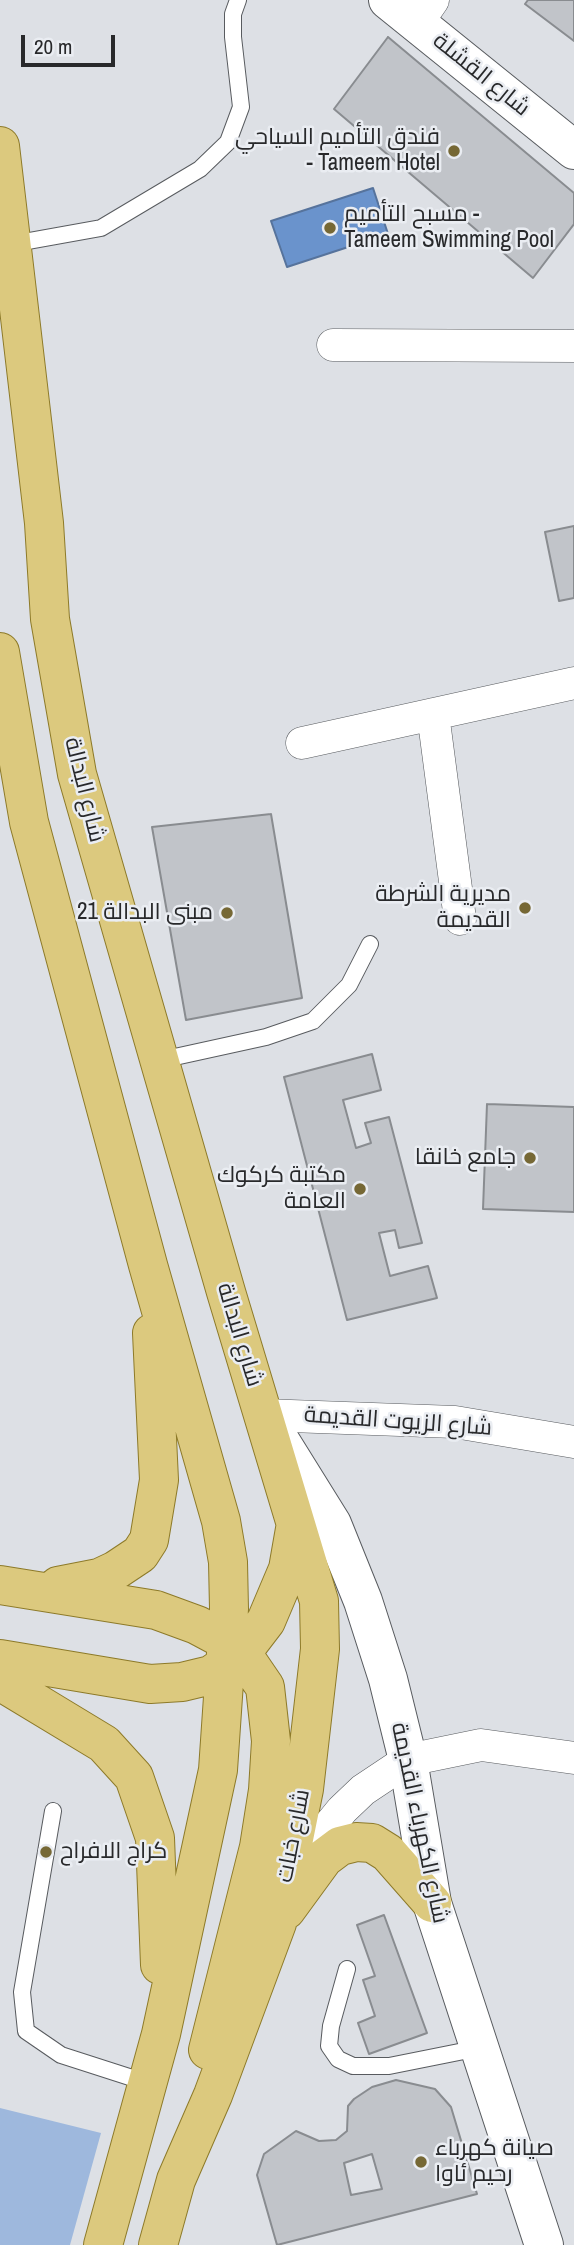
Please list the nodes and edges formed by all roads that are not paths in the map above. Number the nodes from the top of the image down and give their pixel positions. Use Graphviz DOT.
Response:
graph roads {
  1 [pos="238,0"];
  2 [pos="413,8"];
  3 [pos="0,146"];
  4 [pos="574,150"];
  5 [pos="12,244"];
  6 [pos="333,345"];
  7 [pos="574,346"];
  8 [pos="0,652"];
  9 [pos="574,683"];
  10 [pos="433,714"];
  11 [pos="302,743"];
  12 [pos="460,919"];
  13 [pos="370,944"];
  14 [pos="161,1060"];
  15 [pos="148,1265"];
  16 [pos="263,1415"];
  17 [pos="574,1442"];
  18 [pos="295,1528"];
  19 [pos="0,1585"];
  20 [pos="39,1590"];
  21 [pos="230,1643"];
  22 [pos="0,1659"];
  23 [pos="0,1681"];
  24 [pos="574,1758"];
  25 [pos="408,1760"];
  26 [pos="53,1811"];
  27 [pos="432,1903"];
  28 [pos="277,1923"];
  29 [pos="346,1969"];
  30 [pos="161,2034"];
  31 [pos="480,2048"];
  32 [pos="148,2083"];
  33 [pos="176,2180"];
  34 [pos="103,2245"];
  35 [pos="158,2245"];
  36 [pos="544,2245"];
  1 -- 5 [label="lane"];
  2 -- 4 [label="street, شارع القشلة"];
  3 -- 5 [label="main road, شارع البدالة"];
  5 -- 14 [label="main road, شارع البدالة"];
  6 -- 7 [label="street"];
  8 -- 15 [label="main road"];
  9 -- 10 [label="street"];
  10 -- 11 [label="street"];
  10 -- 12 [label="street"];
  13 -- 14 [label="lane"];
  14 -- 16 [label="main road, شارع البدالة"];
  15 -- 20 [label="main road"];
  15 -- 21 [label="main road"];
  16 -- 17 [label="street, شارع الزيوت القديمة"];
  16 -- 18 [label="main road, شارع خبات"];
  16 -- 25 [label="street, شارع الكهرباء القديمة"];
  18 -- 21 [label="main road"];
  18 -- 28 [label="main road, شارع خبات"];
  19 -- 20 [label="main road"];
  20 -- 21 [label="main road"];
  21 -- 22 [label="main road"];
  21 -- 30 [label="main road"];
  21 -- 33 [label="main road"];
  23 -- 30 [label="main road"];
  24 -- 25 [label="street"];
  25 -- 27 [label="street, شارع الكهرباء القديمة"];
  25 -- 28 [label="street"];
  26 -- 32 [label="lane"];
  27 -- 28 [label="main road"];
  27 -- 31 [label="street, شارع الكهرباء القديمة"];
  28 -- 33 [label="main road, شارع خبات"];
  29 -- 31 [label="lane"];
  30 -- 32 [label="main road"];
  31 -- 36 [label="street, شارع الكهرباء القديمة"];
  32 -- 34 [label="main road"];
  33 -- 35 [label="main road, شارع خبات"];
}
